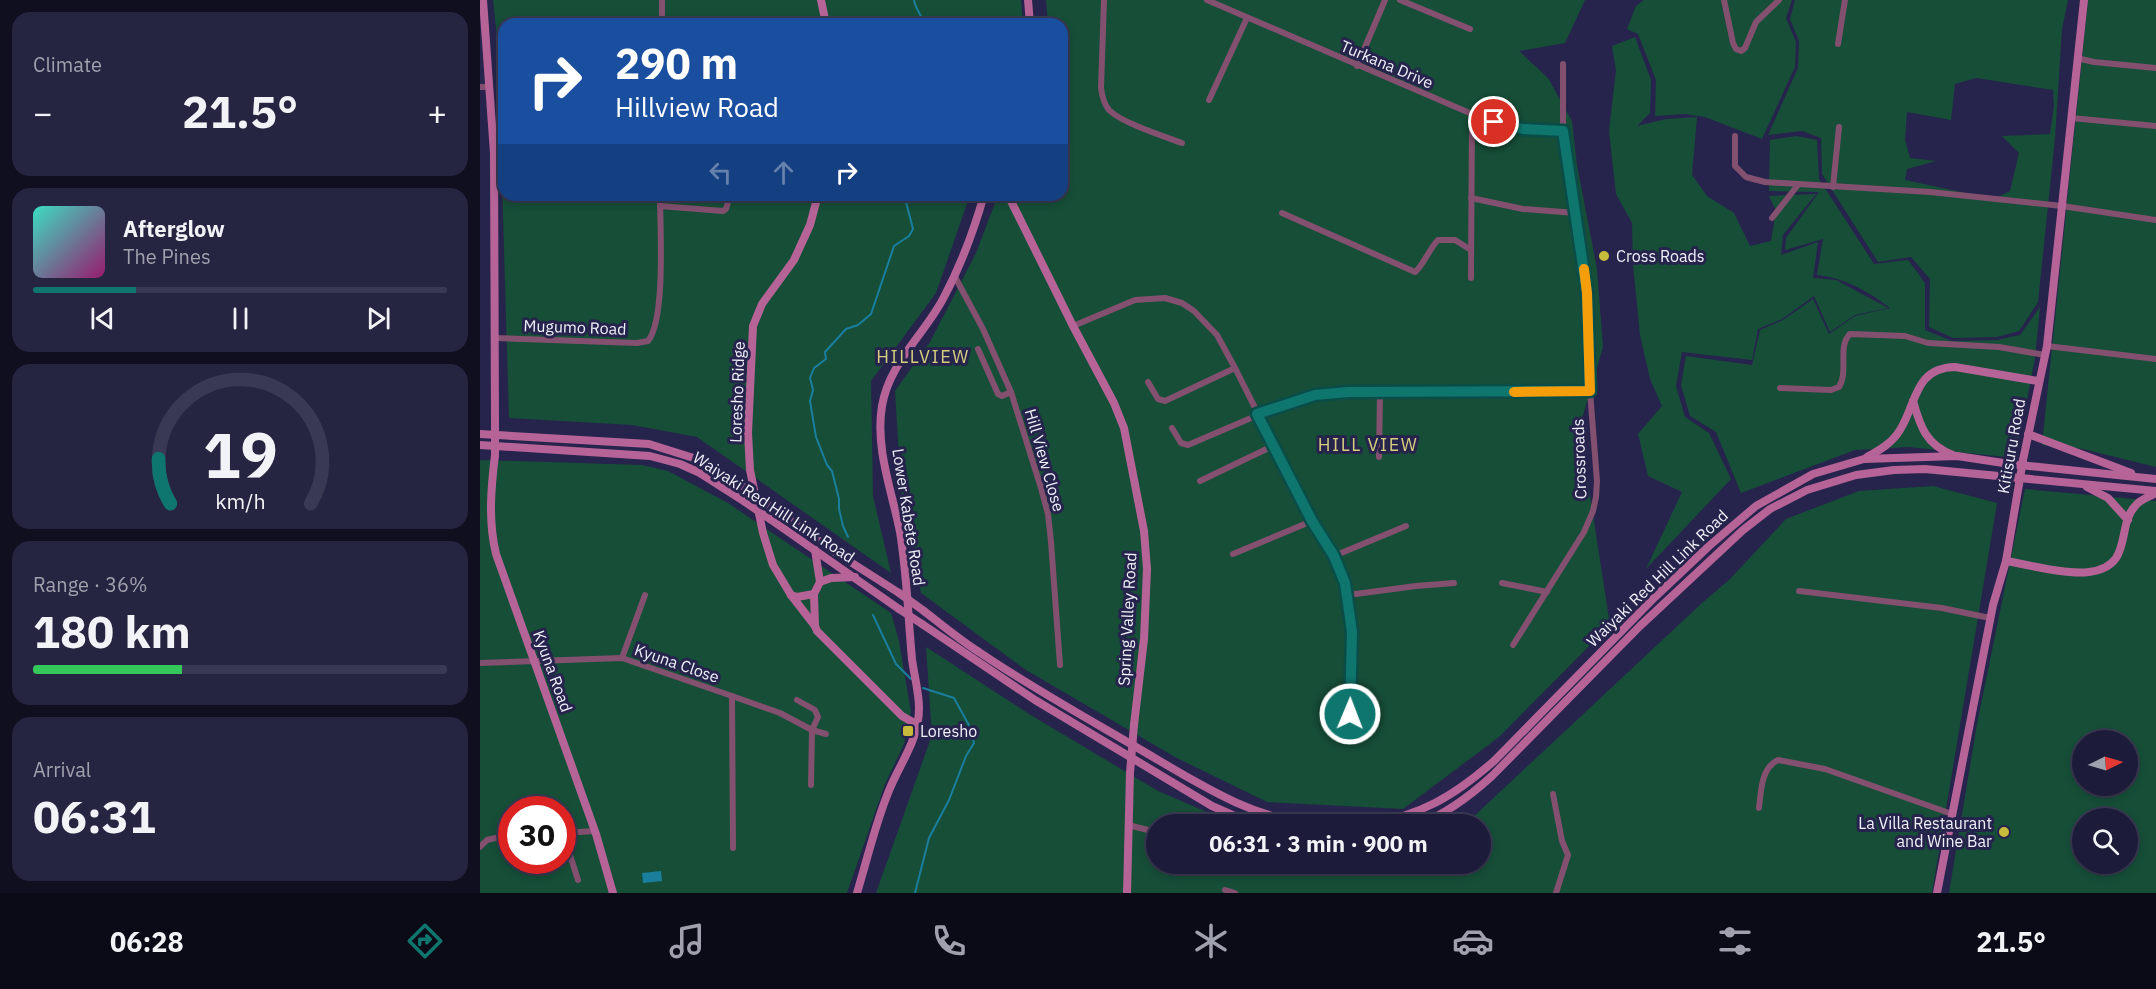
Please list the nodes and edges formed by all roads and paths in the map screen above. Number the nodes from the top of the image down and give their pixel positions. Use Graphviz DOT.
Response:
graph roads {
  1 [pos="483,0"];
  2 [pos="662,0"];
  3 [pos="821,0"];
  4 [pos="1028,0"];
  5 [pos="1104,0"];
  6 [pos="1207,0"];
  7 [pos="1385,0"];
  8 [pos="1400,0"];
  9 [pos="1724,0"];
  10 [pos="1779,0"];
  11 [pos="1845,0"];
  12 [pos="2084,0"];
  13 [pos="662,18"];
  14 [pos="825,18"];
  15 [pos="1030,18"];
  16 [pos="1247,18"];
  17 [pos="1470,29"];
  18 [pos="1838,44"];
  19 [pos="2077,58"];
  20 [pos="1563,64"];
  21 [pos="1357,66"];
  22 [pos="2156,68"];
  23 [pos="484,87"];
  24 [pos="1209,100"];
  25 [pos="1472,115"];
  26 [pos="2071,118"];
  27 [pos="1839,126"];
  28 [pos="2156,126"];
  29 [pos="1563,131"];
  30 [pos="1736,136"];
  31 [pos="1182,143"];
  32 [pos="1798,185"];
  33 [pos="1833,187"];
  34 [pos="1471,198"];
  35 [pos="660,201"];
  36 [pos="728,201"];
  37 [pos="816,201"];
  38 [pos="982,201"];
  39 [pos="1011,201"];
  40 [pos="660,206"];
  41 [pos="2062,206"];
  42 [pos="1282,213"];
  43 [pos="1576,213"];
  44 [pos="1772,218"];
  45 [pos="2156,220"];
  46 [pos="1471,250"];
  47 [pos="954,275"];
  48 [pos="1471,278"];
  49 [pos="1073,326"];
  50 [pos="495,338"];
  51 [pos="978,349"];
  52 [pos="2046,351"];
  53 [pos="2156,359"];
  54 [pos="1235,368"];
  55 [pos="2038,381"];
  56 [pos="1148,382"];
  57 [pos="1780,388"];
  58 [pos="1590,391"];
  59 [pos="1011,392"];
  60 [pos="1380,392"];
  61 [pos="1913,400"];
  62 [pos="1257,414"];
  63 [pos="1172,428"];
  64 [pos="480,434"];
  65 [pos="2028,434"];
  66 [pos="480,445"];
  67 [pos="1275,445"];
  68 [pos="1957,456"];
  69 [pos="1378,457"];
  70 [pos="1864,459"];
  71 [pos="2142,477"];
  72 [pos="2156,479"];
  73 [pos="1200,481"];
  74 [pos="2081,484"];
  75 [pos="2156,492"];
  76 [pos="2128,520"];
  77 [pos="1312,521"];
  78 [pos="1406,526"];
  79 [pos="815,550"];
  80 [pos="1233,554"];
  81 [pos="1334,556"];
  82 [pos="2006,561"];
  83 [pos="855,578"];
  84 [pos="820,582"];
  85 [pos="1454,583"];
  86 [pos="1502,583"];
  87 [pos="1799,591"];
  88 [pos="1547,592"];
  89 [pos="814,594"];
  90 [pos="645,595"];
  91 [pos="1348,595"];
  92 [pos="791,596"];
  93 [pos="1990,618"];
  94 [pos="815,626"];
  95 [pos="1513,645"];
  96 [pos="622,658"];
  97 [pos="533,661"];
  98 [pos="480,663"];
  99 [pos="1060,665"];
  100 [pos="732,696"];
  101 [pos="798,700"];
  102 [pos="1350,714"];
  103 [pos="918,725"];
  104 [pos="812,730"];
  105 [pos="826,734"];
  106 [pos="810,785"];
  107 [pos="1553,794"];
  108 [pos="1759,808"];
  109 [pos="1230,814"];
  110 [pos="1267,814"];
  111 [pos="1411,814"];
  112 [pos="1442,814"];
  113 [pos="1952,814"];
  114 [pos="1128,825"];
  115 [pos="1146,830"];
  116 [pos="595,831"];
  117 [pos="576,832"];
  118 [pos="498,837"];
  119 [pos="480,847"];
  120 [pos="733,848"];
  121 [pos="576,874"];
  122 [pos="578,880"];
  123 [pos="1225,890"];
  124 [pos="614,893"];
  125 [pos="857,893"];
  126 [pos="1127,893"];
  127 [pos="1235,893"];
  128 [pos="1556,893"];
  129 [pos="1937,893"];
  1 -- 23 [label="main road"];
  2 -- 13 [label="street"];
  3 -- 14 [label="main road"];
  4 -- 15 [label="main road"];
  5 -- 31 [label="street"];
  6 -- 16 [label="street, Turkana Drive"];
  7 -- 21 [label="street"];
  8 -- 17 [label="street"];
  9 -- 10 [label="street"];
  11 -- 18 [label="street"];
  12 -- 19 [label="main road, Kitisuru Road"];
  16 -- 21 [label="street, Turkana Drive"];
  16 -- 24 [label="street"];
  19 -- 22 [label="street"];
  19 -- 26 [label="main road, Kitisuru Road"];
  20 -- 29 [label="street, Crossroads"];
  21 -- 25 [label="street, Turkana Drive"];
  23 -- 50 [label="main road"];
  25 -- 29 [label="street, Turkana Drive"];
  25 -- 34 [label="street"];
  26 -- 28 [label="street"];
  26 -- 41 [label="main road, Kitisuru Road"];
  27 -- 33 [label="street"];
  29 -- 43 [label="street, Crossroads"];
  30 -- 32 [label="street"];
  32 -- 33 [label="street"];
  32 -- 44 [label="street"];
  33 -- 41 [label="street"];
  34 -- 43 [label="street"];
  34 -- 46 [label="street"];
  35 -- 40 [label="street, Mugumo Road"];
  36 -- 40 [label="street"];
  37 -- 92 [label="main road, Loresho Ridge"];
  38 -- 47 [label="main road, Lower Kabete Road"];
  39 -- 49 [label="main road, Spring Valley Road"];
  40 -- 50 [label="street, Mugumo Road"];
  41 -- 45 [label="street"];
  41 -- 52 [label="main road, Kitisuru Road"];
  42 -- 46 [label="street"];
  43 -- 58 [label="street, Crossroads"];
  46 -- 48 [label="street"];
  47 -- 59 [label="street, Hill View Close"];
  47 -- 103 [label="main road, Lower Kabete Road"];
  49 -- 54 [label="street"];
  49 -- 114 [label="main road, Spring Valley Road, bridge"];
  50 -- 97 [label="main road, Kyuna Road, bridge"];
  51 -- 59 [label="street"];
  52 -- 53 [label="street"];
  52 -- 55 [label="main road, Kitisuru Road"];
  52 -- 57 [label="street"];
  54 -- 56 [label="street"];
  54 -- 62 [label="street"];
  55 -- 61 [label="main road"];
  55 -- 65 [label="main road, Kitisuru Road"];
  58 -- 60 [label="street"];
  58 -- 88 [label="street, Crossroads"];
  59 -- 99 [label="street, Hill View Close"];
  60 -- 62 [label="street"];
  60 -- 69 [label="street"];
  61 -- 68 [label="main road"];
  61 -- 70 [label="main road"];
  62 -- 63 [label="street"];
  62 -- 67 [label="street"];
  64 -- 110 [label="main road, Waiyaki Red Hill Link Road, bridge"];
  65 -- 71 [label="main road"];
  65 -- 82 [label="main road, Kitisuru Road, bridge"];
  66 -- 79 [label="main road, Waiyaki Red Hill Link Road, bridge"];
  67 -- 73 [label="street"];
  67 -- 77 [label="street"];
  68 -- 70 [label="main road, Waiyaki Red Hill Link Road"];
  68 -- 71 [label="main road, Waiyaki Red Hill Link Road"];
  70 -- 111 [label="main road, Waiyaki Red Hill Link Road"];
  71 -- 72 [label="main road, Waiyaki Red Hill Link Road"];
  74 -- 75 [label="main road, Waiyaki Red Hill Link Road"];
  74 -- 76 [label="main road"];
  74 -- 112 [label="main road, Waiyaki Red Hill Link Road"];
  75 -- 76 [label="main road"];
  76 -- 82 [label="main road"];
  77 -- 80 [label="street"];
  77 -- 81 [label="street"];
  78 -- 81 [label="street"];
  79 -- 83 [label="main road, Waiyaki Red Hill Link Road"];
  79 -- 84 [label="main road"];
  81 -- 91 [label="street"];
  82 -- 93 [label="main road, Kitisuru Road"];
  83 -- 84 [label="main road"];
  83 -- 109 [label="main road, Waiyaki Red Hill Link Road, bridge"];
  84 -- 89 [label="main road"];
  85 -- 91 [label="street"];
  86 -- 88 [label="street"];
  87 -- 93 [label="street"];
  88 -- 95 [label="street, Crossroads"];
  89 -- 92 [label="main road"];
  89 -- 94 [label="main road"];
  90 -- 96 [label="street"];
  91 -- 102 [label="street"];
  92 -- 94 [label="main road, Loresho Ridge"];
  93 -- 113 [label="main road, Kitisuru Road"];
  94 -- 103 [label="main road, Loresho Ridge"];
  96 -- 97 [label="street, Kyuna Close"];
  96 -- 100 [label="street, Kyuna Close"];
  97 -- 98 [label="street, Kyuna Close"];
  97 -- 116 [label="main road, Kyuna Road"];
  100 -- 104 [label="street"];
  100 -- 120 [label="street, Kyuna Close"];
  101 -- 104 [label="street"];
  103 -- 125 [label="main road, Lower Kabete Road"];
  104 -- 105 [label="street"];
  104 -- 106 [label="street"];
  107 -- 128 [label="street"];
  108 -- 113 [label="street"];
  113 -- 129 [label="main road, Kitisuru Road"];
  114 -- 115 [label="street"];
  114 -- 126 [label="main road, Spring Valley Road"];
  116 -- 117 [label="street"];
  116 -- 124 [label="main road, Kyuna Road"];
  118 -- 119 [label="street"];
  121 -- 122 [label="street"];
  123 -- 127 [label="street"];
}
